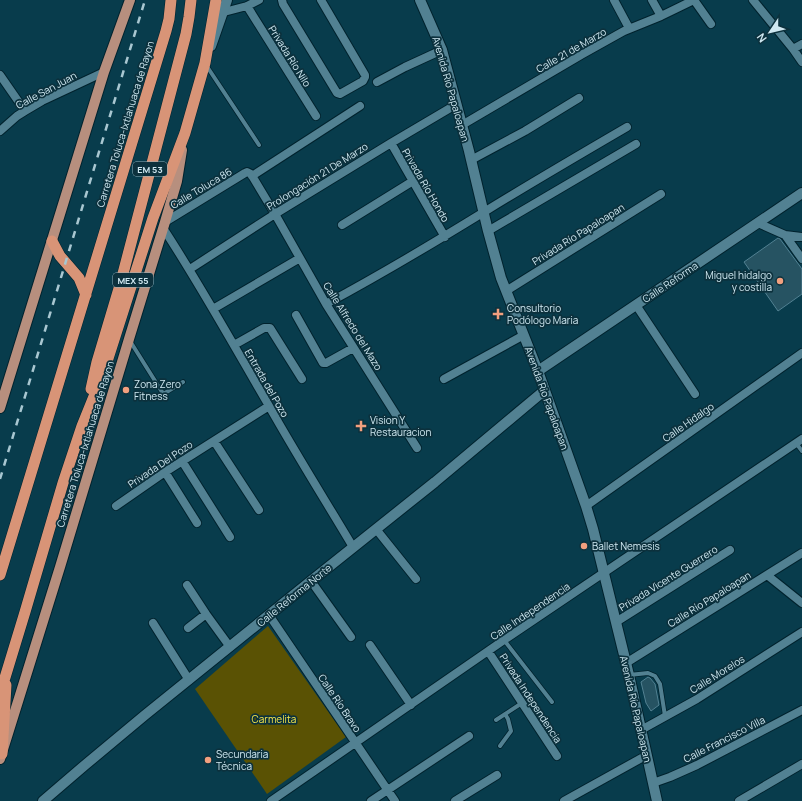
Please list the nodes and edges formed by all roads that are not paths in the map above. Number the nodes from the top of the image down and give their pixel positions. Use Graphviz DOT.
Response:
graph roads {
  1 [pos="172,0"];
  2 [pos="191,0"];
  3 [pos="216,0"];
  4 [pos="227,0"];
  5 [pos="259,0"];
  6 [pos="282,0"];
  7 [pos="321,0"];
  8 [pos="420,0"];
  9 [pos="614,0"];
  10 [pos="652,0"];
  11 [pos="694,0"];
  12 [pos="754,0"];
  13 [pos="128,3"];
  14 [pos="247,6"];
  15 [pos="224,12"];
  16 [pos="662,16"];
  17 [pos="711,24"];
  18 [pos="629,28"];
  19 [pos="802,44"];
  20 [pos="794,49"];
  21 [pos="442,50"];
  22 [pos="802,62"];
  23 [pos="205,63"];
  24 [pos="104,72"];
  25 [pos="0,75"];
  26 [pos="377,82"];
  27 [pos="579,98"];
  28 [pos="457,104"];
  29 [pos="360,106"];
  30 [pos="25,111"];
  31 [pos="316,116"];
  32 [pos="462,125"];
  33 [pos="627,127"];
  34 [pos="0,131"];
  35 [pos="185,133"];
  36 [pos="391,143"];
  37 [pos="636,144"];
  38 [pos="259,145"];
  39 [pos="471,160"];
  40 [pos="250,174"];
  41 [pos="413,181"];
  42 [pos="802,193"];
  43 [pos="661,194"];
  44 [pos="483,212"];
  45 [pos="275,214"];
  46 [pos="758,224"];
  47 [pos="164,225"];
  48 [pos="342,226"];
  49 [pos="488,231"];
  50 [pos="785,235"];
  51 [pos="444,237"];
  52 [pos="802,237"];
  53 [pos="52,240"];
  54 [pos="300,258"];
  55 [pos="802,259"];
  56 [pos="190,269"];
  57 [pos="506,291"];
  58 [pos="86,295"];
  59 [pos="326,304"];
  60 [pos="636,305"];
  61 [pos="213,309"];
  62 [pos="296,315"];
  63 [pos="524,334"];
  64 [pos="129,339"];
  65 [pos="234,345"];
  66 [pos="353,348"];
  67 [pos="802,353"];
  68 [pos="538,371"];
  69 [pos="302,379"];
  70 [pos="444,379"];
  71 [pos="183,382"];
  72 [pos="545,390"];
  73 [pos="695,394"];
  74 [pos="269,406"];
  75 [pos="0,408"];
  76 [pos="82,426"];
  77 [pos="214,441"];
  78 [pos="799,441"];
  79 [pos="417,448"];
  80 [pos="802,451"];
  81 [pos="182,461"];
  82 [pos="165,472"];
  83 [pos="116,506"];
  84 [pos="586,506"];
  85 [pos="259,510"];
  86 [pos="197,523"];
  87 [pos="376,529"];
  88 [pos="230,537"];
  89 [pos="353,547"];
  90 [pos="730,550"];
  91 [pos="802,553"];
  92 [pos="604,572"];
  93 [pos="0,575"];
  94 [pos="767,575"];
  95 [pos="416,579"];
  96 [pos="311,581"];
  97 [pos="187,585"];
  98 [pos="802,603"];
  99 [pos="206,614"];
  100 [pos="269,615"];
  101 [pos="616,622"];
  102 [pos="153,623"];
  103 [pos="188,628"];
  104 [pos="802,632"];
  105 [pos="351,637"];
  106 [pos="504,640"];
  107 [pos="370,645"];
  108 [pos="230,647"];
  109 [pos="488,651"];
  110 [pos="626,662"];
  111 [pos="7,672"];
  112 [pos="629,675"];
  113 [pos="189,680"];
  114 [pos="0,694"];
  115 [pos="552,702"];
  116 [pos="522,703"];
  117 [pos="411,705"];
  118 [pos="802,710"];
  119 [pos="506,714"];
  120 [pos="666,717"];
  121 [pos="496,720"];
  122 [pos="641,730"];
  123 [pos="469,736"];
  124 [pos="356,743"];
  125 [pos="500,746"];
  126 [pos="647,755"];
  127 [pos="1,756"];
  128 [pos="558,756"];
  129 [pos="802,764"];
  130 [pos="497,775"];
  131 [pos="653,783"];
  132 [pos="388,790"];
  133 [pos="44,801"];
  134 [pos="270,801"];
  135 [pos="371,801"];
  136 [pos="394,801"];
  137 [pos="456,801"];
  138 [pos="564,801"];
  139 [pos="657,801"];
  140 [pos="739,801"];
  1 -- 58 [label="highway, Carretera Toluca-Ixtlahuaca de Rayon"];
  2 -- 76 [label="highway, EM 53"];
  3 -- 23 [label="highway, MEX 55"];
  4 -- 15 [label="main road, MEX 55"];
  5 -- 14 [label="street"];
  6 -- 7 [label="street"];
  8 -- 21 [label="main road, Avenida Río Papaloapan"];
  9 -- 18 [label="street"];
  10 -- 16 [label="street"];
  11 -- 16 [label="street, Calle 21 de Marzo"];
  11 -- 17 [label="street"];
  12 -- 20 [label="street"];
  13 -- 24 [label="main road"];
  14 -- 15 [label="street"];
  14 -- 31 [label="street, Privada Río Nilo"];
  15 -- 23 [label="main road, MEX 55"];
  16 -- 18 [label="street, Calle 21 de Marzo"];
  18 -- 32 [label="street, Calle 21 de Marzo"];
  19 -- 20 [label="street"];
  20 -- 22 [label="street"];
  21 -- 26 [label="street"];
  21 -- 28 [label="main road, Avenida Río Papaloapan"];
  23 -- 35 [label="highway, Carretera Toluca-Ixtlahuaca de Rayon / MEX 55"];
  23 -- 38 [label="lane"];
  24 -- 30 [label="street, Calle San Juan"];
  24 -- 53 [label="main road"];
  25 -- 30 [label="street"];
  27 -- 39 [label="street"];
  28 -- 32 [label="main road, Avenida Río Papaloapan"];
  28 -- 36 [label="street, Prolongación 21 De Marzo"];
  29 -- 40 [label="street, Calle Toluca 86"];
  30 -- 34 [label="street, Calle San Juan"];
  32 -- 39 [label="main road, Avenida Río Papaloapan"];
  33 -- 44 [label="street"];
  35 -- 47 [label="main road, Carretera Toluca-Ixtlahuaca de Rayon"];
  35 -- 76 [label="highway, Carretera Toluca-Ixtlahuaca de Rayon / MEX 55"];
  36 -- 41 [label="street, Privada Río Hondo"];
  36 -- 45 [label="street, Prolongación 21 De Marzo"];
  37 -- 49 [label="street"];
  39 -- 44 [label="main road, Avenida Río Papaloapan"];
  40 -- 45 [label="street, Calle Alfredo del Mazo"];
  40 -- 47 [label="street, Calle Toluca 86"];
  41 -- 48 [label="street"];
  41 -- 51 [label="street, Privada Río Hondo"];
  42 -- 46 [label="main road, Calle Reforma"];
  43 -- 57 [label="street, Privada Río Papaloapan"];
  44 -- 49 [label="main road, Avenida Río Papaloapan"];
  44 -- 51 [label="street"];
  45 -- 54 [label="street, Calle Alfredo del Mazo"];
  45 -- 56 [label="street, Prolongación 21 De Marzo"];
  46 -- 50 [label="street"];
  46 -- 60 [label="main road, Calle Reforma"];
  47 -- 56 [label="street, Entrada del Pozo"];
  47 -- 64 [label="main road, Carretera Toluca-Ixtlahuaca de Rayon"];
  49 -- 57 [label="main road, Avenida Río Papaloapan"];
  50 -- 52 [label="street"];
  50 -- 55 [label="street"];
  51 -- 59 [label="street"];
  53 -- 58 [label="highway"];
  53 -- 75 [label="main road"];
  54 -- 59 [label="street, Calle Alfredo del Mazo"];
  54 -- 61 [label="street"];
  56 -- 61 [label="street, Entrada del Pozo"];
  57 -- 63 [label="main road, Avenida Río Papaloapan"];
  58 -- 93 [label="highway, Carretera Toluca-Ixtlahuaca de Rayon"];
  59 -- 66 [label="street, Calle Alfredo del Mazo"];
  60 -- 68 [label="main road, Calle Reforma"];
  60 -- 73 [label="street"];
  61 -- 65 [label="street, Entrada del Pozo"];
  62 -- 66 [label="street"];
  63 -- 68 [label="main road, Avenida Río Papaloapan"];
  63 -- 70 [label="street"];
  64 -- 71 [label="lane"];
  64 -- 127 [label="main road, Carretera Toluca-Ixtlahuaca de Rayon"];
  65 -- 69 [label="street"];
  65 -- 74 [label="street, Entrada del Pozo"];
  66 -- 79 [label="street, Calle Alfredo del Mazo"];
  67 -- 84 [label="street, Calle Hidalgo"];
  68 -- 72 [label="main road, Avenida Río Papaloapan"];
  72 -- 84 [label="main road, Avenida Río Papaloapan"];
  72 -- 87 [label="main road, Calle Reforma Norte"];
  74 -- 77 [label="street, Privada Del Pozo"];
  74 -- 89 [label="street, Entrada del Pozo"];
  76 -- 111 [label="highway, Carretera Toluca-Ixtlahuaca de Rayon / MEX 55"];
  77 -- 81 [label="street, Privada Del Pozo"];
  77 -- 85 [label="street"];
  78 -- 80 [label="lane"];
  78 -- 92 [label="street, Calle Independencia"];
  81 -- 82 [label="street, Privada Del Pozo"];
  81 -- 88 [label="street"];
  82 -- 83 [label="street, Privada Del Pozo"];
  82 -- 86 [label="street"];
  84 -- 92 [label="main road, Avenida Río Papaloapan"];
  87 -- 89 [label="main road, Calle Reforma Norte"];
  87 -- 95 [label="street"];
  89 -- 96 [label="main road, Calle Reforma Norte"];
  90 -- 101 [label="street, Privada Vicente Guerrero"];
  91 -- 94 [label="street, Calle Río Papaloapan"];
  92 -- 101 [label="main road, Avenida Río Papaloapan"];
  92 -- 106 [label="street, Calle Independencia"];
  94 -- 98 [label="street"];
  94 -- 110 [label="street, Calle Río Papaloapan"];
  96 -- 100 [label="main road, Calle Reforma Norte"];
  96 -- 105 [label="street"];
  97 -- 99 [label="street"];
  99 -- 103 [label="street"];
  99 -- 108 [label="street"];
  100 -- 108 [label="main road, Calle Reforma Norte"];
  100 -- 124 [label="street, Calle Río Bravo"];
  101 -- 110 [label="main road, Avenida Río Papaloapan"];
  102 -- 113 [label="street"];
  104 -- 120 [label="street, Calle Morelos"];
  106 -- 109 [label="street, Calle Independencia"];
  106 -- 115 [label="lane"];
  107 -- 117 [label="street"];
  108 -- 113 [label="main road, Calle Reforma Norte"];
  109 -- 116 [label="street, Privada Independencia"];
  109 -- 117 [label="street, Calle Independencia"];
  110 -- 112 [label="main road, Avenida Río Papaloapan"];
  111 -- 114 [label="highway, Carretera Toluca-Ixtlahuaca de Rayon / MEX 55"];
  111 -- 127 [label="highway"];
  112 -- 120 [label="lane"];
  112 -- 122 [label="main road, Avenida Río Papaloapan"];
  113 -- 133 [label="main road, Calle Reforma Norte"];
  116 -- 119 [label="lane"];
  116 -- 128 [label="street, Privada Independencia"];
  117 -- 124 [label="street, Calle Independencia"];
  118 -- 131 [label="street, Calle Francisco Villa"];
  119 -- 121 [label="lane"];
  119 -- 125 [label="lane"];
  120 -- 122 [label="street, Calle Morelos"];
  122 -- 126 [label="main road, Avenida Río Papaloapan"];
  123 -- 132 [label="street"];
  124 -- 132 [label="street, Calle Río Bravo"];
  124 -- 134 [label="street, Calle Independencia"];
  126 -- 131 [label="main road, Avenida Río Papaloapan"];
  126 -- 138 [label="street"];
  129 -- 140 [label="street"];
  130 -- 137 [label="street"];
  131 -- 139 [label="main road, Avenida Río Papaloapan"];
  132 -- 135 [label="street"];
  132 -- 136 [label="street, Calle Río Bravo"];
}
